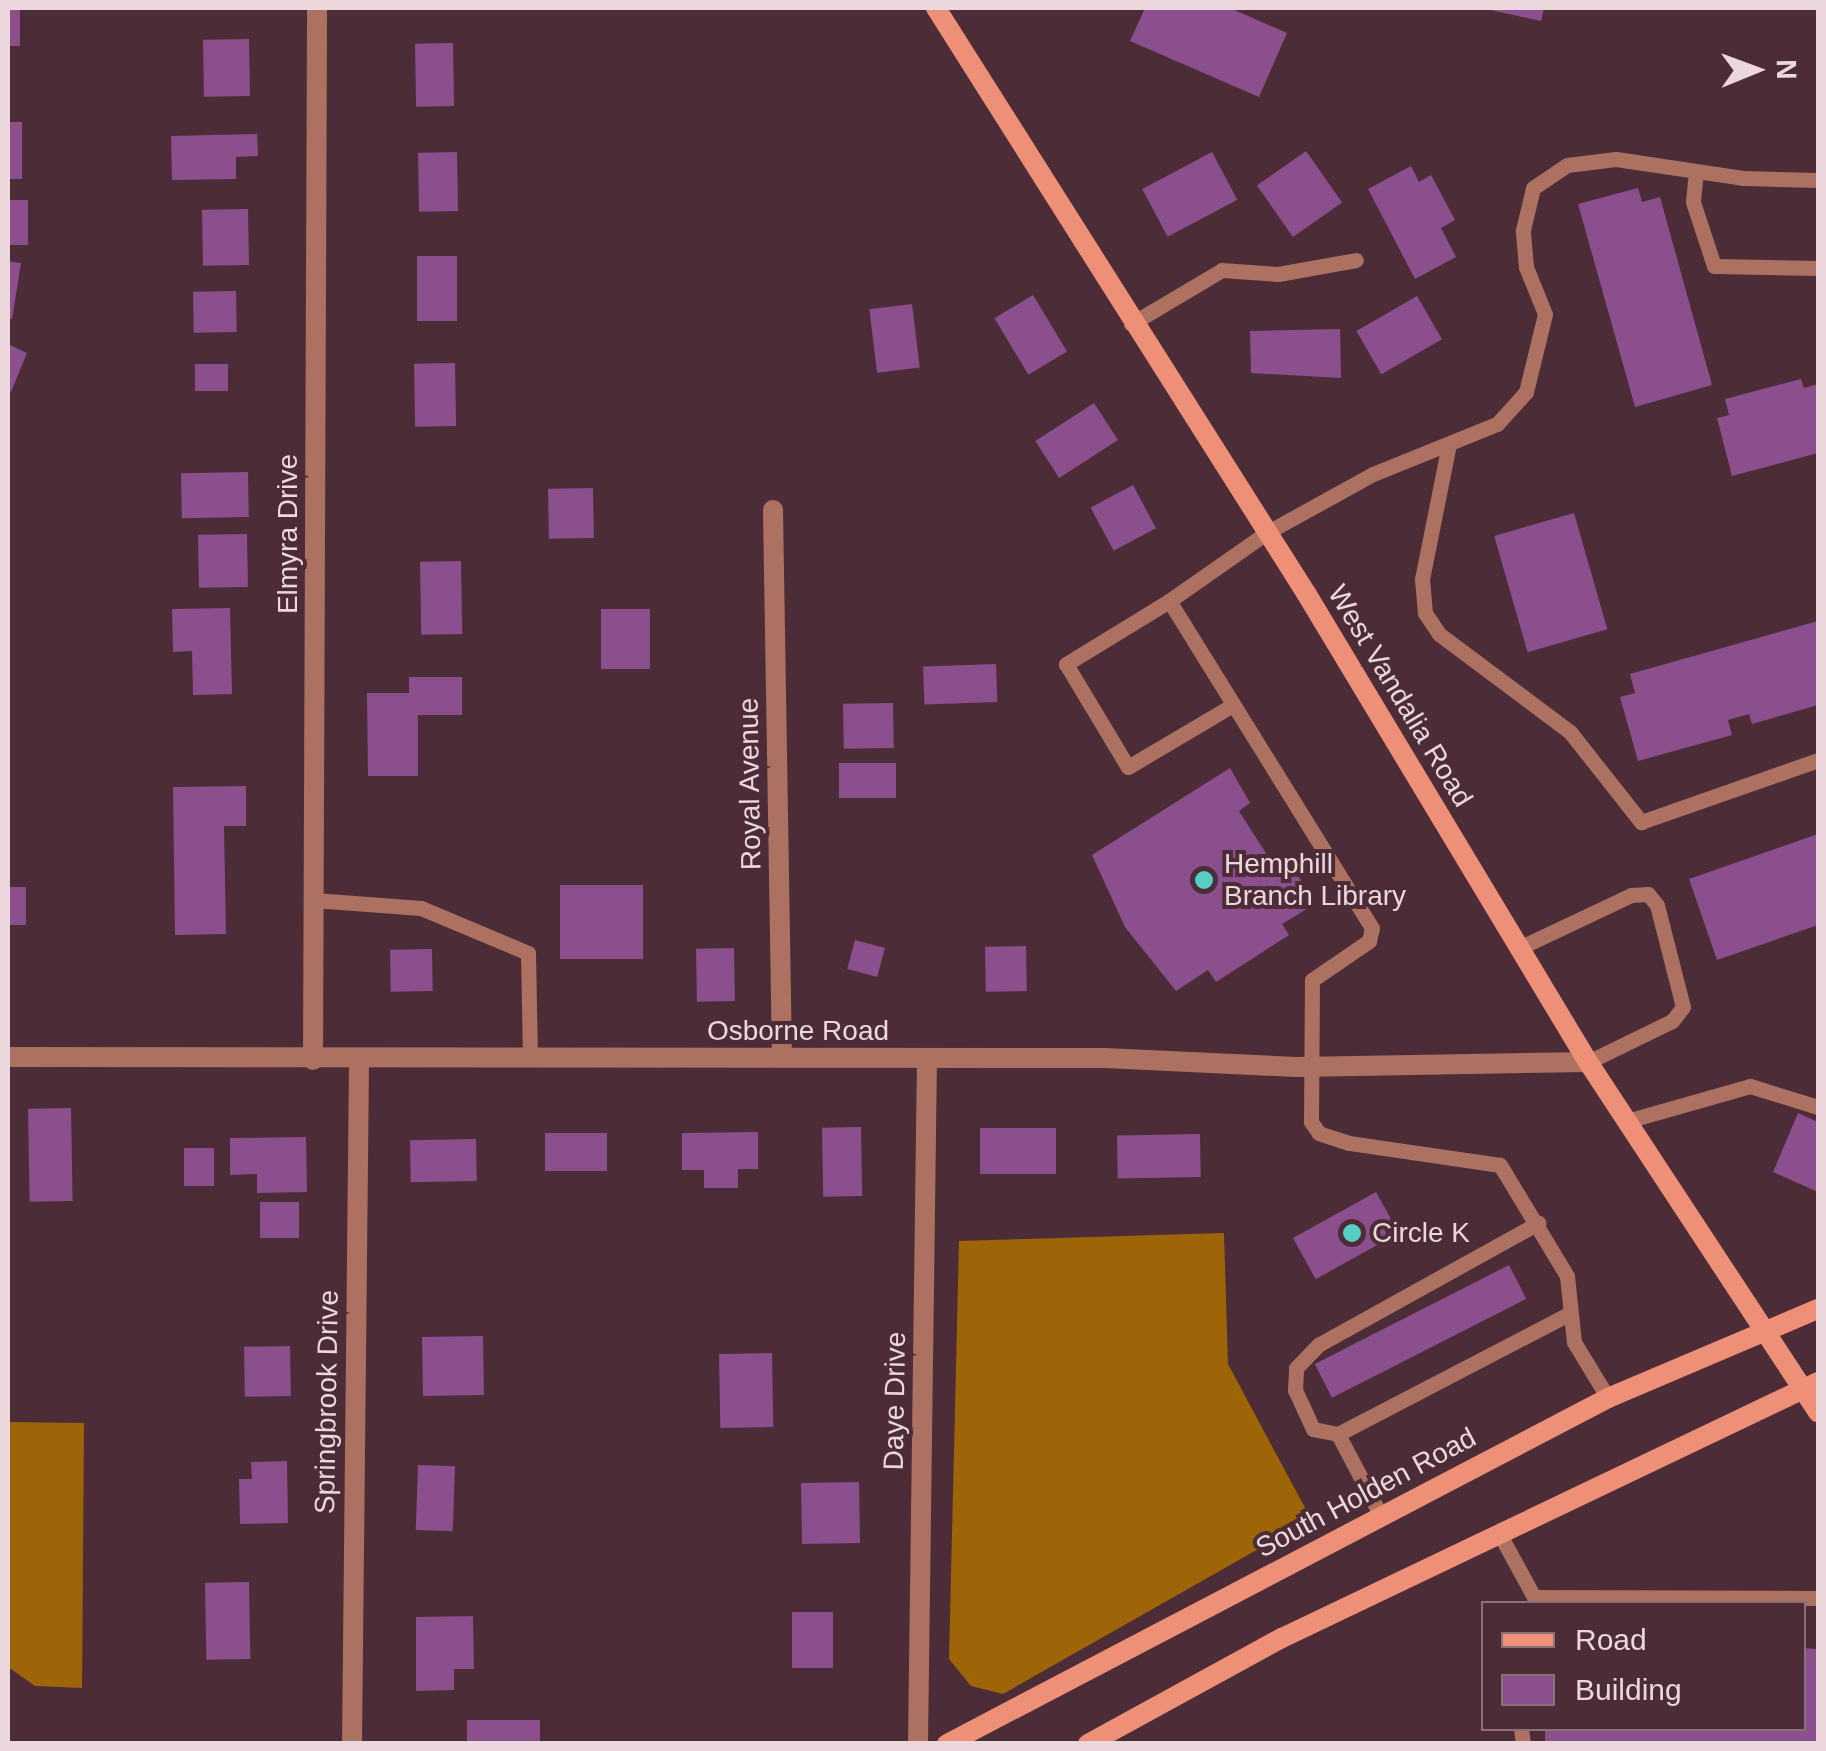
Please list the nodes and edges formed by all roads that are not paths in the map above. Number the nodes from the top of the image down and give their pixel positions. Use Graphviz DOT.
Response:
graph roads {
  1 [pos="318,8"];
  2 [pos="936,8"];
  3 [pos="1696,172"];
  4 [pos="1818,180"];
  5 [pos="1356,260"];
  6 [pos="1818,268"];
  7 [pos="1131,324"];
  8 [pos="1448,449"];
  9 [pos="773,510"];
  10 [pos="1266,532"];
  11 [pos="1168,601"];
  12 [pos="1233,705"];
  13 [pos="1818,760"];
  14 [pos="314,900"];
  15 [pos="1519,948"];
  16 [pos="8,1057"];
  17 [pos="782,1057"];
  18 [pos="530,1059"];
  19 [pos="313,1060"];
  20 [pos="359,1060"];
  21 [pos="927,1060"];
  22 [pos="1588,1062"];
  23 [pos="1306,1067"];
  24 [pos="1818,1108"];
  25 [pos="1627,1121"];
  26 [pos="1538,1224"];
  27 [pos="1818,1308"];
  28 [pos="1567,1315"];
  29 [pos="1764,1328"];
  30 [pos="1810,1385"];
  31 [pos="1608,1398"];
  32 [pos="1818,1412"];
  33 [pos="1338,1434"];
  34 [pos="1381,1516"];
  35 [pos="1499,1533"];
  36 [pos="1818,1598"];
  37 [pos="1533,1600"];
  38 [pos="352,1744"];
  39 [pos="918,1744"];
  40 [pos="947,1744"];
  41 [pos="1088,1744"];
  1 -- 14 [label="street, Elmyra Drive"];
  2 -- 7 [label="main road, West Vandalia Road"];
  3 -- 4 [label="lane"];
  3 -- 6 [label="lane"];
  3 -- 8 [label="lane"];
  5 -- 7 [label="lane"];
  7 -- 10 [label="main road, West Vandalia Road"];
  8 -- 10 [label="lane"];
  8 -- 13 [label="lane"];
  9 -- 17 [label="street, Royal Avenue"];
  10 -- 11 [label="lane"];
  10 -- 15 [label="main road, West Vandalia Road"];
  11 -- 12 [label="lane"];
  11 -- 12 [label="lane"];
  12 -- 23 [label="lane"];
  14 -- 18 [label="lane"];
  14 -- 19 [label="street, Elmyra Drive"];
  15 -- 22 [label="main road, West Vandalia Road"];
  15 -- 22 [label="lane"];
  16 -- 19 [label="street, Osborne Road"];
  17 -- 18 [label="street, Osborne Road"];
  17 -- 21 [label="street, Osborne Road"];
  18 -- 20 [label="street, Osborne Road"];
  19 -- 20 [label="street, Osborne Road"];
  20 -- 38 [label="street, Springbrook Drive"];
  21 -- 23 [label="street, Osborne Road"];
  21 -- 39 [label="street, Daye Drive"];
  22 -- 23 [label="street, Osborne Road"];
  22 -- 25 [label="main road, West Vandalia Road"];
  23 -- 26 [label="lane"];
  24 -- 25 [label="lane"];
  25 -- 29 [label="main road, West Vandalia Road"];
  26 -- 28 [label="lane"];
  26 -- 33 [label="lane"];
  27 -- 29 [label="main road, South Holden Road"];
  28 -- 31 [label="lane"];
  28 -- 33 [label="lane"];
  29 -- 30 [label="main road, West Vandalia Road"];
  29 -- 31 [label="main road, South Holden Road"];
  30 -- 32 [label="main road, West Vandalia Road"];
  30 -- 35 [label="main road"];
  31 -- 34 [label="main road, South Holden Road"];
  33 -- 34 [label="lane"];
  34 -- 40 [label="main road, South Holden Road"];
  35 -- 37 [label="lane"];
  35 -- 41 [label="main road"];
  36 -- 37 [label="lane"];
}
